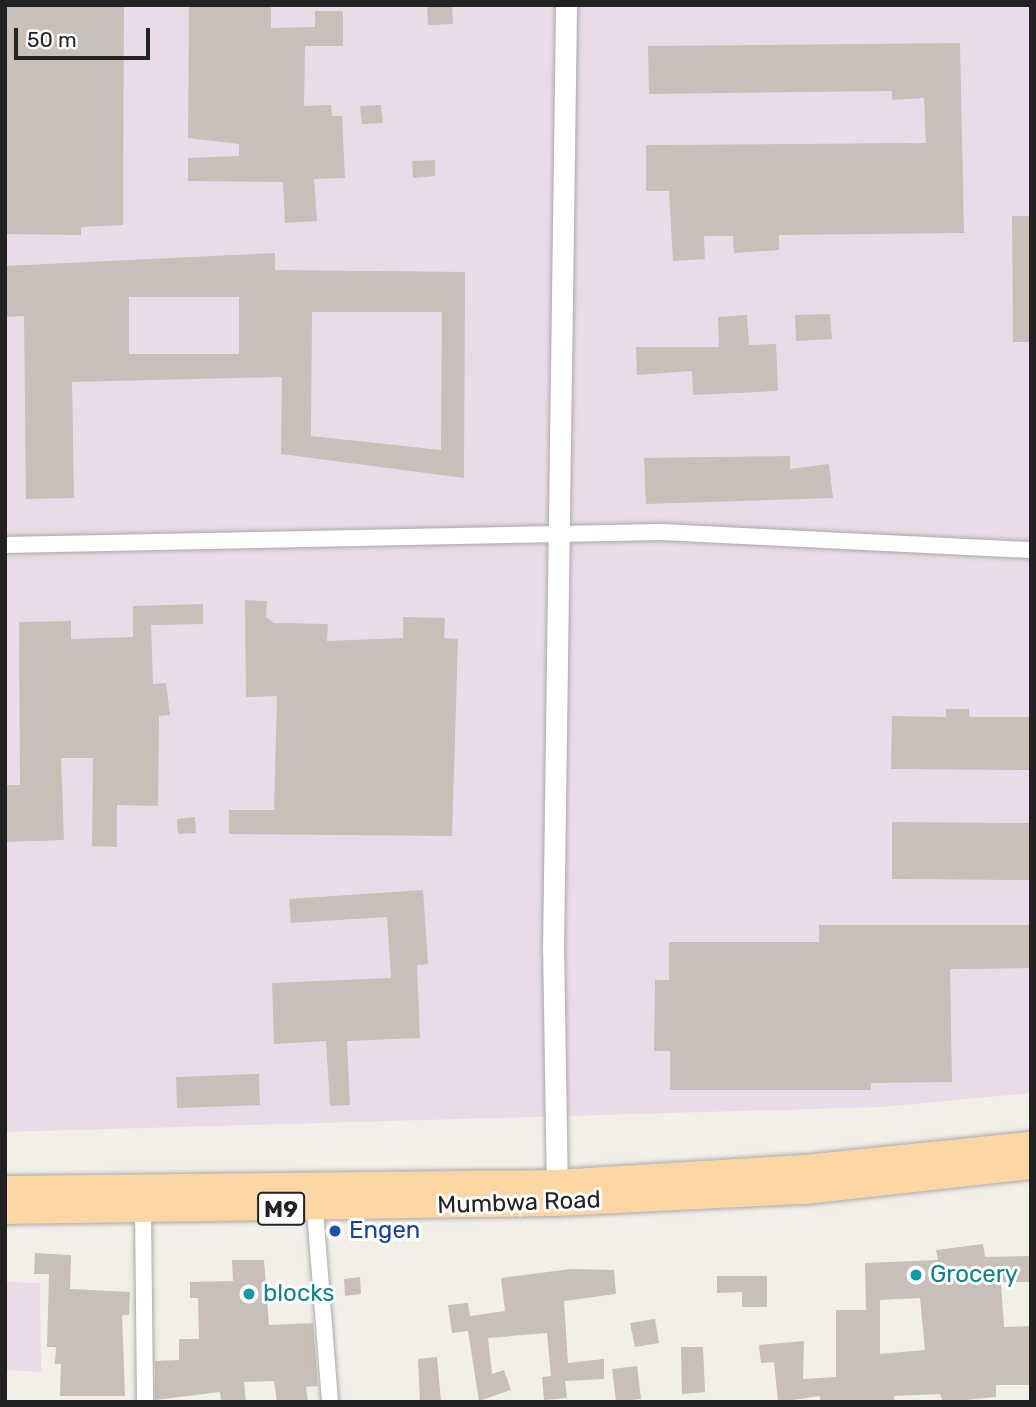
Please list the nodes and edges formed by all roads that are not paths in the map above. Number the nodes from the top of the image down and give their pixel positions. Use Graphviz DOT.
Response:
graph roads {
  1 [pos="566,5"];
  2 [pos="557,532"];
  3 [pos="5,545"];
  4 [pos="1031,550"];
  5 [pos="1031,1145"];
  6 [pos="1031,1166"];
  7 [pos="5,1189"];
  8 [pos="556,1193"];
  9 [pos="314,1198"];
  10 [pos="144,1209"];
  11 [pos="5,1211"];
  12 [pos="145,1402"];
  13 [pos="330,1402"];
  1 -- 2 [label="street"];
  2 -- 3 [label="street"];
  2 -- 4 [label="street"];
  2 -- 8 [label="street"];
  5 -- 8 [label="main road, Mumbwa Road / M9"];
  6 -- 8 [label="main road, Mumbwa Road / M9"];
  7 -- 9 [label="main road, Mumbwa Road / M9"];
  8 -- 9 [label="main road, Mumbwa Road / M9"];
  9 -- 10 [label="main road, Mumbwa Road / M9"];
  9 -- 13 [label="street"];
  10 -- 11 [label="main road, Mumbwa Road / M9"];
  10 -- 12 [label="street"];
}
